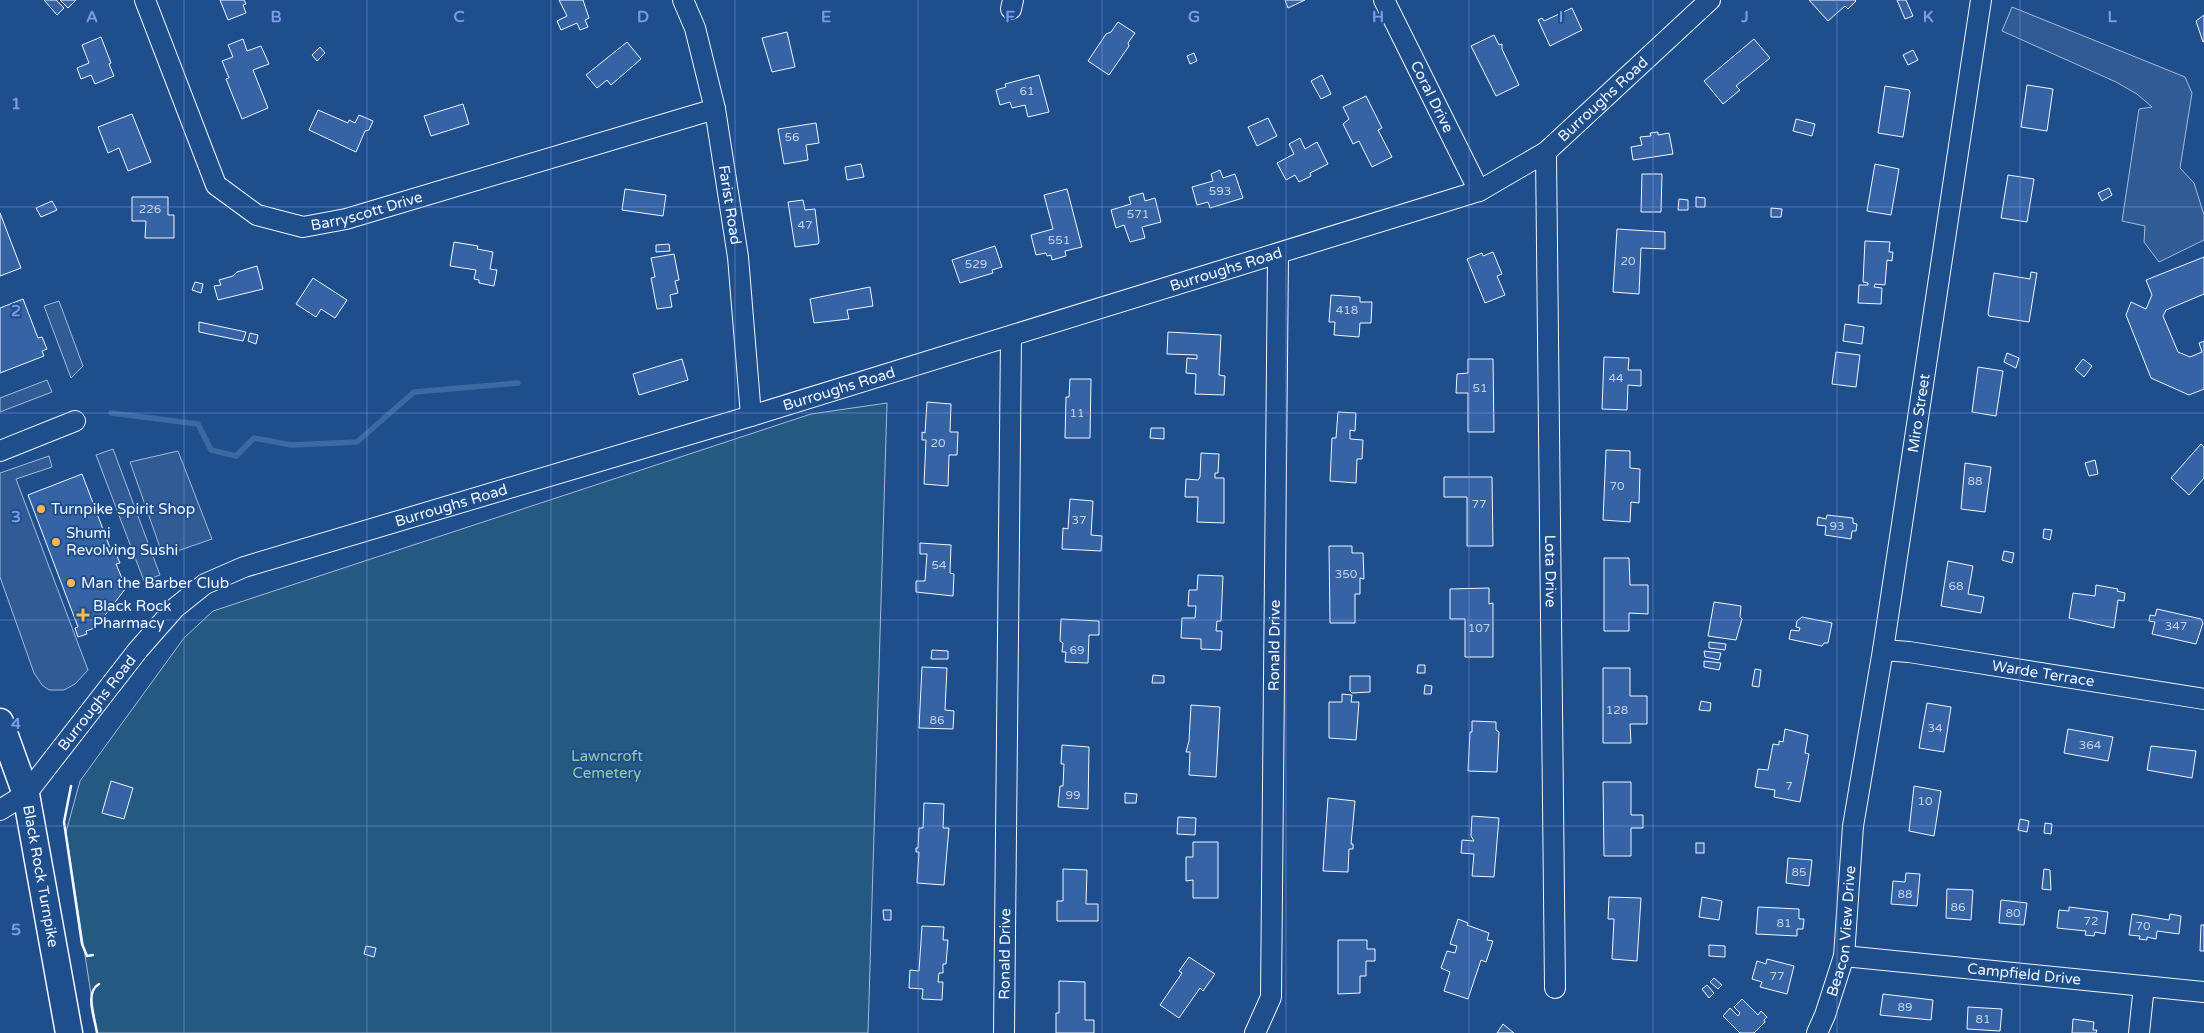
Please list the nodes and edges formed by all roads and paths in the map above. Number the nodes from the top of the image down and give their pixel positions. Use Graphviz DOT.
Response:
graph roads {
  1 [pos="145,0"];
  2 [pos="683,0"];
  3 [pos="1384,0"];
  4 [pos="1710,0"];
  5 [pos="1981,0"];
  6 [pos="715,109"];
  7 [pos="1546,152"];
  8 [pos="1479,191"];
  9 [pos="1278,255"];
  10 [pos="1011,336"];
  11 [pos="751,416"];
  12 [pos="75,421"];
  13 [pos="0,451"];
  14 [pos="1883,650"];
  15 [pos="2204,699"];
  16 [pos="0,722"];
  17 [pos="26,794"];
  18 [pos="0,810"];
  19 [pos="1853,826"];
  20 [pos="1844,956"];
  21 [pos="2144,986"];
  22 [pos="1554,988"];
  23 [pos="2204,992"];
  24 [pos="69,1033"];
  25 [pos="1004,1033"];
  26 [pos="1255,1033"];
  27 [pos="1817,1033"];
  28 [pos="2138,1033"];
  1 -- 6 [label="street, Barryscott Drive"];
  2 -- 6 [label="street, Farist Road"];
  3 -- 8 [label="street, Coral Drive"];
  4 -- 7 [label="street, Burroughs Road"];
  5 -- 14 [label="street, Miro Street"];
  6 -- 11 [label="street, Farist Road"];
  7 -- 8 [label="street, Burroughs Road"];
  7 -- 22 [label="street, Lota Drive"];
  8 -- 9 [label="street, Burroughs Road"];
  9 -- 10 [label="street, Burroughs Road"];
  9 -- 26 [label="street, Ronald Drive"];
  10 -- 11 [label="street, Burroughs Road"];
  10 -- 25 [label="street, Ronald Drive"];
  11 -- 17 [label="street, Burroughs Road"];
  12 -- 13 [label="street"];
  14 -- 15 [label="street, Warde Terrace"];
  14 -- 19 [label="street, Miro Street"];
  16 -- 17 [label="main road, Black Rock Turnpike"];
  17 -- 18 [label="street, Burroughs Road"];
  17 -- 24 [label="main road, Black Rock Turnpike"];
  19 -- 20 [label="street, Beacon View Drive"];
  20 -- 21 [label="street, Campfield Drive"];
  20 -- 27 [label="street, Beacon View Drive"];
  21 -- 23 [label="street, Campfield Drive"];
  21 -- 28 [label="street"];
}
